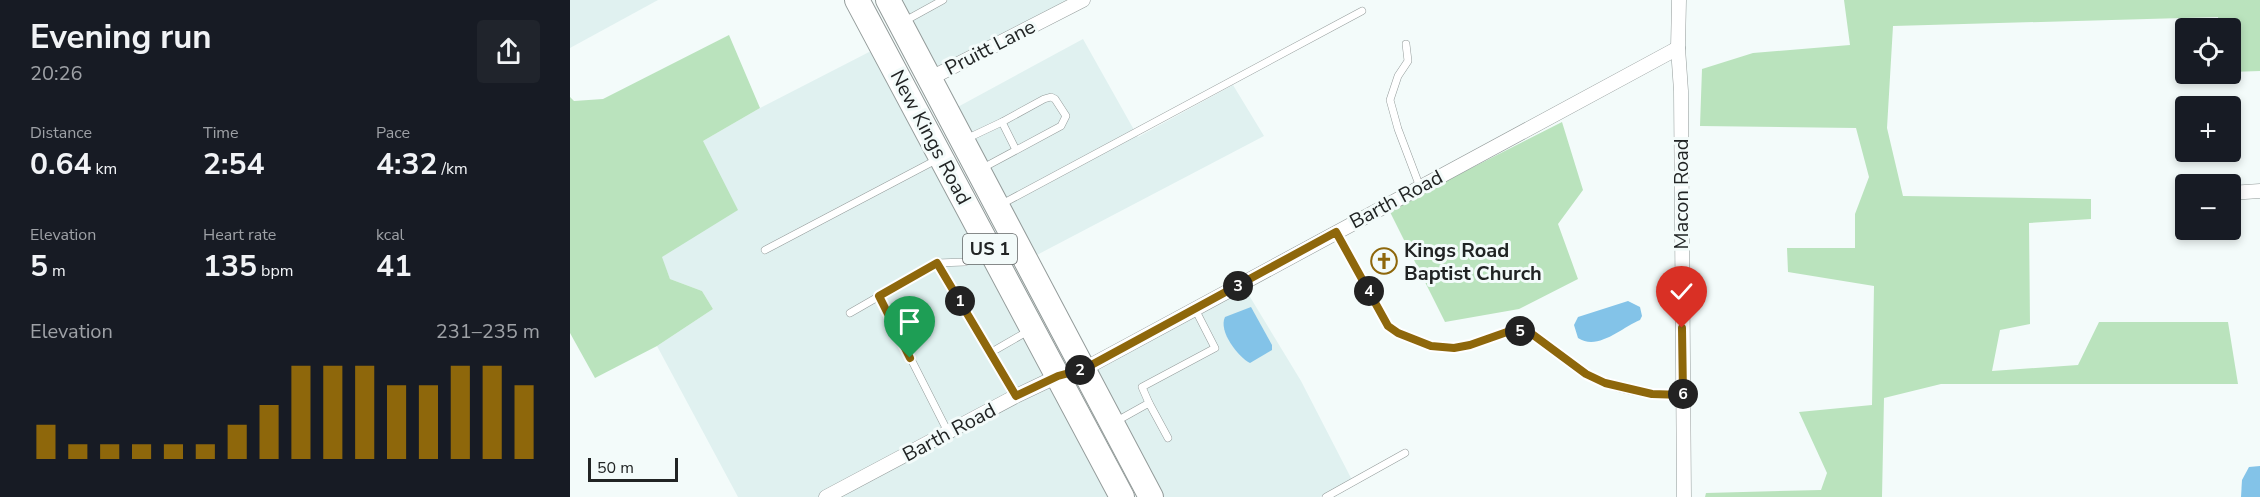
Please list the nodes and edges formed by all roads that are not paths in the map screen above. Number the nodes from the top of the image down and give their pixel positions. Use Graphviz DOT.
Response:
graph roads {
  1 [pos="857,0"];
  2 [pos="888,0"];
  3 [pos="943,0"];
  4 [pos="1083,0"];
  5 [pos="1679,0"];
  6 [pos="1362,11"];
  7 [pos="900,23"];
  8 [pos="1406,44"];
  9 [pos="1678,48"];
  10 [pos="929,79"];
  11 [pos="1002,122"];
  12 [pos="963,140"];
  13 [pos="1016,150"];
  14 [pos="941,158"];
  15 [pos="979,170"];
  16 [pos="1420,186"];
  17 [pos="2260,191"];
  18 [pos="2241,192"];
  19 [pos="998,206"];
  20 [pos="1336,232"];
  21 [pos="990,249"];
  22 [pos="765,250"];
  23 [pos="937,263"];
  24 [pos="879,296"];
  25 [pos="1195,309"];
  26 [pos="850,313"];
  27 [pos="1033,329"];
  28 [pos="990,352"];
  29 [pos="1084,369"];
  30 [pos="1058,376"];
  31 [pos="1683,395"];
  32 [pos="1016,396"];
  33 [pos="1149,403"];
  34 [pos="1113,423"];
  35 [pos="948,432"];
  36 [pos="1168,438"];
  37 [pos="1405,453"];
  38 [pos="1117,493"];
  39 [pos="826,497"];
  40 [pos="1151,497"];
  41 [pos="1326,497"];
  42 [pos="1684,497"];
  1 -- 14 [label="highway, New Kings Road / US 1"];
  2 -- 7 [label="highway, New Kings Road / US 1"];
  3 -- 7 [label="lane"];
  4 -- 10 [label="street, Pruitt Lane"];
  5 -- 9 [label="street, Macon Road"];
  6 -- 19 [label="lane"];
  7 -- 10 [label="highway, New Kings Road / US 1"];
  8 -- 16 [label="lane"];
  9 -- 16 [label="street, Barth Road"];
  9 -- 31 [label="street, Macon Road"];
  10 -- 12 [label="highway, New Kings Road / US 1"];
  11 -- 12 [label="lane"];
  11 -- 13 [label="lane"];
  11 -- 13 [label="lane"];
  12 -- 15 [label="highway, New Kings Road / US 1"];
  13 -- 15 [label="lane"];
  14 -- 21 [label="highway, New Kings Road / US 1"];
  14 -- 22 [label="lane"];
  15 -- 19 [label="highway, New Kings Road / US 1"];
  16 -- 20 [label="street, Barth Road"];
  17 -- 18 [label="street"];
  19 -- 29 [label="highway, New Kings Road / US 1"];
  20 -- 25 [label="street, Barth Road"];
  20 -- 31 [label="lane"];
  21 -- 23 [label="lane"];
  21 -- 27 [label="highway, New Kings Road / US 1"];
  23 -- 24 [label="lane"];
  23 -- 28 [label="lane"];
  24 -- 26 [label="lane"];
  24 -- 35 [label="lane"];
  25 -- 29 [label="street, Barth Road"];
  25 -- 33 [label="lane"];
  27 -- 28 [label="lane"];
  27 -- 30 [label="highway, New Kings Road / US 1"];
  28 -- 32 [label="lane"];
  29 -- 30 [label="street, Barth Road"];
  29 -- 34 [label="highway, New Kings Road / US 1"];
  30 -- 32 [label="street, Barth Road"];
  30 -- 38 [label="highway, New Kings Road / US 1"];
  31 -- 42 [label="street, Macon Road"];
  32 -- 35 [label="street, Barth Road"];
  33 -- 34 [label="lane"];
  33 -- 36 [label="lane"];
  34 -- 40 [label="highway, New Kings Road / US 1"];
  35 -- 39 [label="street, Barth Road"];
  37 -- 41 [label="lane"];
}
